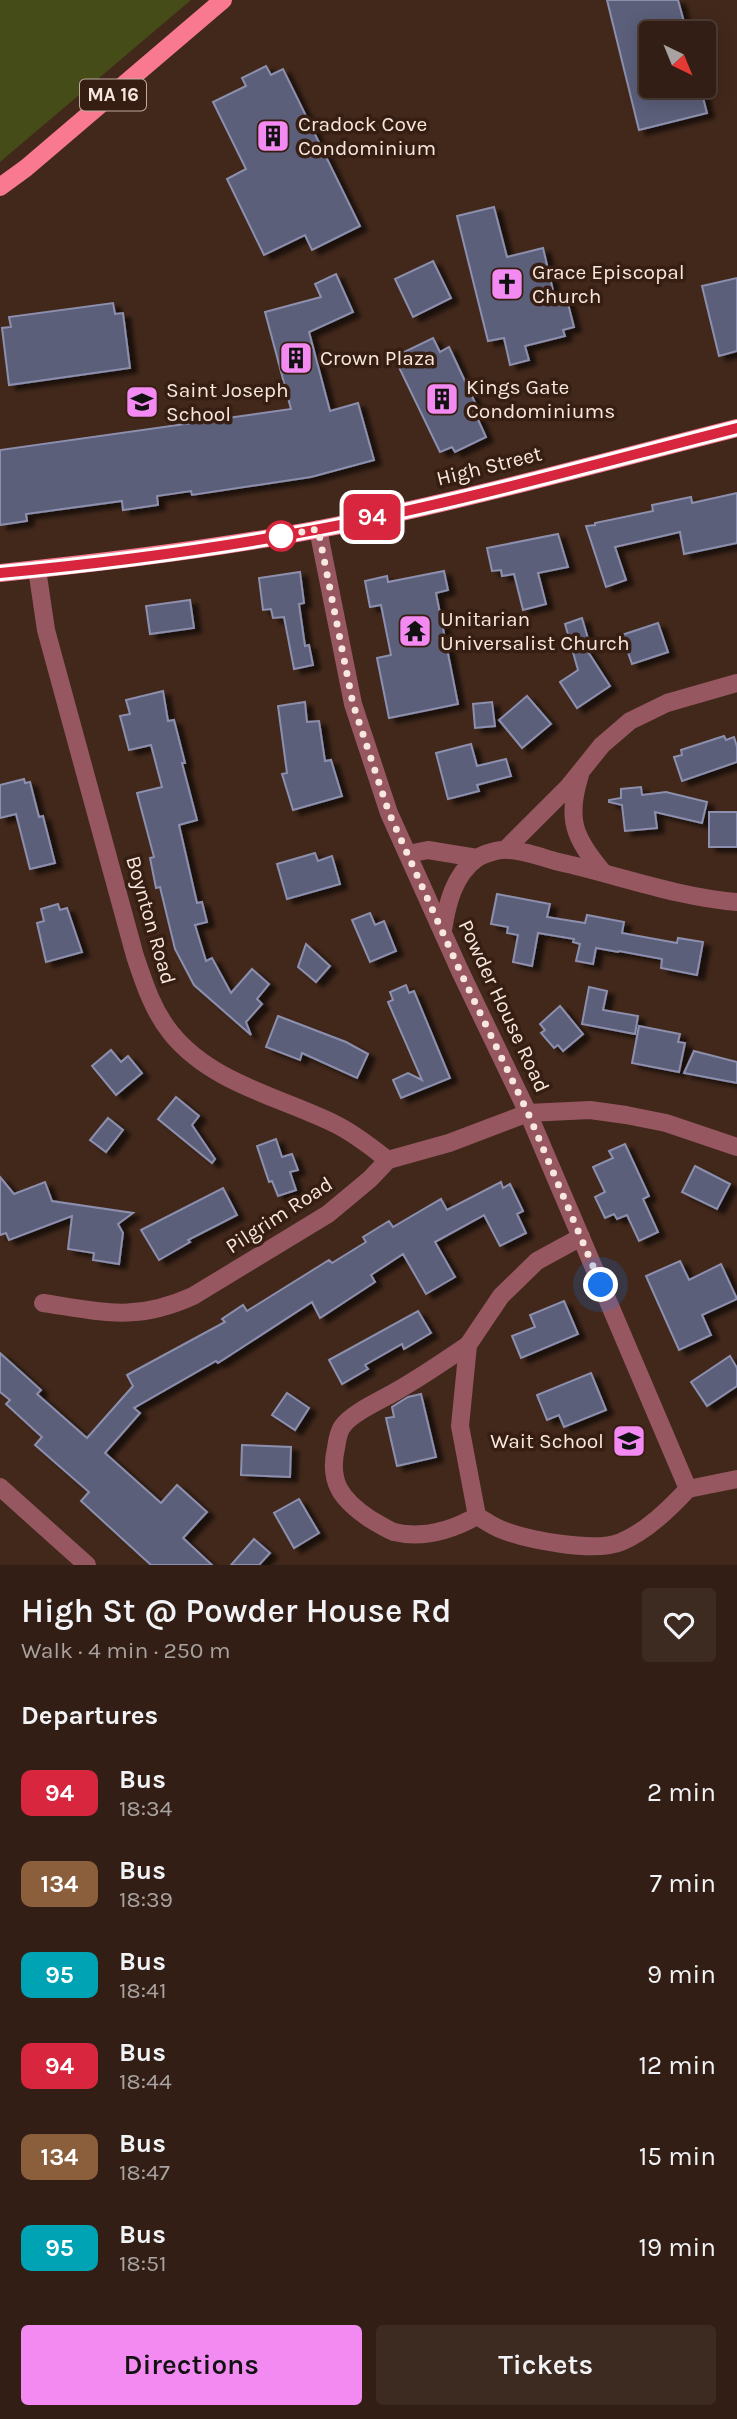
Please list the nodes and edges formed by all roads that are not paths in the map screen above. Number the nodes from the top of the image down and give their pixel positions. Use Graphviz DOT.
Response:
graph roads {
  1 [pos="223,0"];
  2 [pos="0,187"];
  3 [pos="737,428"];
  4 [pos="318,529"];
  5 [pos="37,569"];
  6 [pos="0,573"];
  7 [pos="737,683"];
  8 [pos="581,772"];
  9 [pos="506,849"];
  10 [pos="408,854"];
  11 [pos="477,858"];
  12 [pos="603,872"];
  13 [pos="737,902"];
  14 [pos="443,930"];
  15 [pos="528,1113"];
  16 [pos="737,1147"];
  17 [pos="388,1160"];
  18 [pos="581,1237"];
  19 [pos="43,1303"];
  20 [pos="468,1345"];
  21 [pos="737,1479"];
  22 [pos="0,1487"];
  23 [pos="688,1489"];
  24 [pos="477,1516"];
  25 [pos="87,1565"];
  1 -- 2 [label="main road, MA 16"];
  3 -- 4 [label="main road, High Street"];
  4 -- 5 [label="main road, High Street"];
  4 -- 10 [label="street, Powder House Road"];
  5 -- 6 [label="main road, High Street"];
  5 -- 17 [label="street, Boynton Road"];
  7 -- 8 [label="street"];
  8 -- 9 [label="street"];
  8 -- 12 [label="street"];
  9 -- 11 [label="street"];
  9 -- 12 [label="street"];
  10 -- 11 [label="street"];
  10 -- 14 [label="street, Powder House Road"];
  11 -- 14 [label="street"];
  12 -- 13 [label="street"];
  14 -- 15 [label="street, Powder House Road"];
  15 -- 16 [label="street, Pilgrim Road"];
  15 -- 17 [label="street, Pilgrim Road"];
  15 -- 18 [label="street, Powder House Road"];
  17 -- 19 [label="street, Pilgrim Road"];
  18 -- 20 [label="street"];
  18 -- 23 [label="street, Powder House Road"];
  20 -- 24 [label="street"];
  20 -- 24 [label="street"];
  21 -- 23 [label="street"];
  22 -- 25 [label="street"];
  23 -- 24 [label="street"];
}
